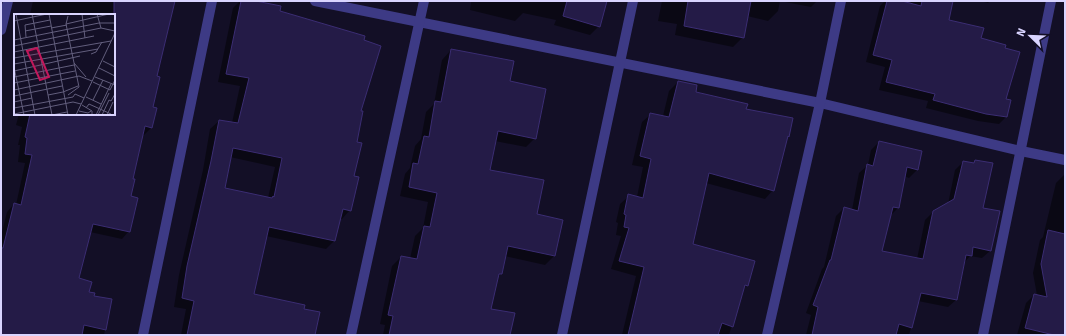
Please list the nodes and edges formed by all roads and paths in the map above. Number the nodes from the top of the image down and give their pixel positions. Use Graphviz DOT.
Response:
graph roads {
  1 [pos="8,1"];
  2 [pos="212,1"];
  3 [pos="315,1"];
  4 [pos="424,1"];
  5 [pos="633,1"];
  6 [pos="841,1"];
  7 [pos="1051,1"];
  8 [pos="419,22"];
  9 [pos="1,30"];
  10 [pos="621,63"];
  11 [pos="820,103"];
  12 [pos="1021,151"];
  13 [pos="1065,160"];
  14 [pos="143,335"];
  15 [pos="351,335"];
  16 [pos="562,335"];
  17 [pos="767,335"];
  18 [pos="983,335"];
  1 -- 9 [label="street"];
  2 -- 14 [label="street"];
  3 -- 8 [label="street"];
  4 -- 8 [label="street"];
  5 -- 10 [label="street"];
  6 -- 11 [label="street"];
  7 -- 12 [label="street"];
  8 -- 10 [label="street"];
  8 -- 15 [label="street"];
  10 -- 11 [label="street"];
  10 -- 16 [label="street"];
  11 -- 12 [label="street"];
  11 -- 17 [label="street"];
  12 -- 13 [label="street"];
  12 -- 18 [label="street"];
}
